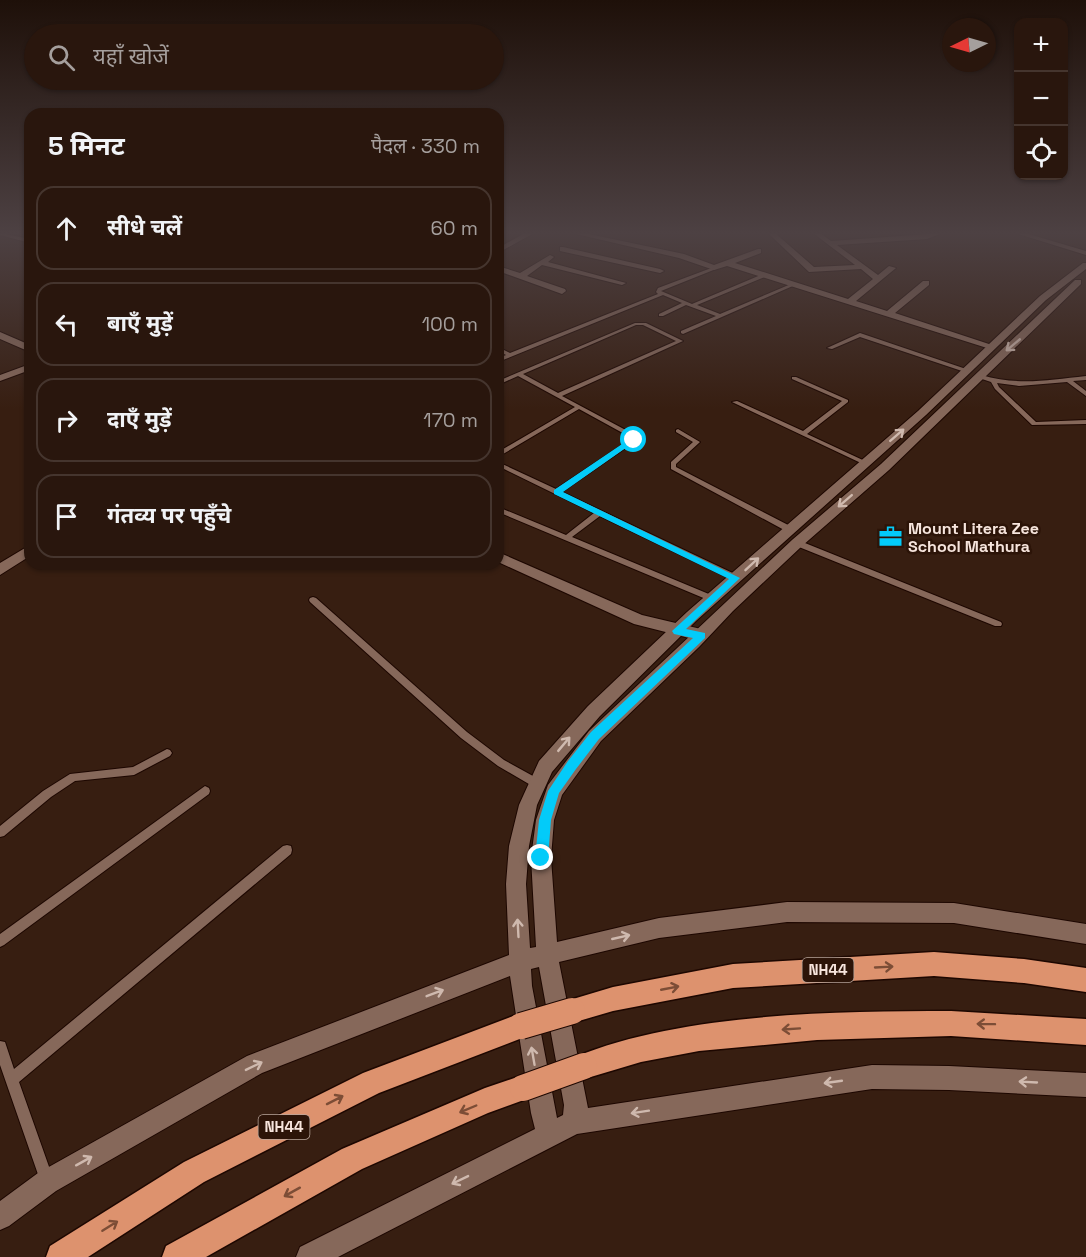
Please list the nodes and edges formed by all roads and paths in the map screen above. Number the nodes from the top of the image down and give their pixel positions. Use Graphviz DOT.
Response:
graph roads {
  1 [pos="660,292"];
  2 [pos="725,292"];
  3 [pos="777,292"];
  4 [pos="813,292"];
  5 [pos="863,292"];
  6 [pos="915,292"];
  7 [pos="1050,292"];
  8 [pos="1068,292"];
  9 [pos="662,294"];
  10 [pos="686,303"];
  11 [pos="848,303"];
  12 [pos="693,305"];
  13 [pos="661,315"];
  14 [pos="887,315"];
  15 [pos="720,316"];
  16 [pos="683,332"];
  17 [pos="0,335"];
  18 [pos="24,346"];
  19 [pos="990,346"];
  20 [pos="830,348"];
  21 [pos="504,352"];
  22 [pos="510,355"];
  23 [pos="981,356"];
  24 [pos="504,358"];
  25 [pos="995,360"];
  26 [pos="24,370"];
  27 [pos="967,371"];
  28 [pos="518,374"];
  29 [pos="981,377"];
  30 [pos="0,378"];
  31 [pos="794,378"];
  32 [pos="1086,378"];
  33 [pos="504,380"];
  34 [pos="1068,380"];
  35 [pos="994,382"];
  36 [pos="1086,394"];
  37 [pos="557,396"];
  38 [pos="735,402"];
  39 [pos="577,408"];
  40 [pos="916,418"];
  41 [pos="1086,422"];
  42 [pos="930,423"];
  43 [pos="678,431"];
  44 [pos="803,434"];
  45 [pos="504,451"];
  46 [pos="865,463"];
  47 [pos="504,467"];
  48 [pos="557,492"];
  49 [pos="504,512"];
  50 [pos="599,513"];
  51 [pos="789,529"];
  52 [pos="566,538"];
  53 [pos="797,543"];
  54 [pos="24,554"];
  55 [pos="504,559"];
  56 [pos="0,570"];
  57 [pos="736,578"];
  58 [pos="713,599"];
  59 [pos="313,600"];
  60 [pos="998,624"];
  61 [pos="677,631"];
  62 [pos="701,635"];
  63 [pos="167,753"];
  64 [pos="538,784"];
  65 [pos="205,790"];
  66 [pos="0,832"];
  67 [pos="287,850"];
  68 [pos="1086,934"];
  69 [pos="0,941"];
  70 [pos="547,955"];
  71 [pos="520,961"];
  72 [pos="1086,980"];
  73 [pos="1086,1032"];
  74 [pos="0,1047"];
  75 [pos="12,1080"];
  76 [pos="1086,1085"];
  77 [pos="575,1122"];
  78 [pos="550,1136"];
  79 [pos="47,1182"];
  80 [pos="0,1217"];
  81 [pos="61,1257"];
  82 [pos="177,1257"];
  83 [pos="310,1257"];
  1 -- 9 [label="lane"];
  2 -- 12 [label="lane"];
  3 -- 15 [label="lane"];
  4 -- 11 [label="street"];
  5 -- 11 [label="street"];
  6 -- 14 [label="street"];
  7 -- 19 [label="street"];
  8 -- 25 [label="street, one-way"];
  9 -- 10 [label="lane"];
  9 -- 22 [label="lane"];
  10 -- 12 [label="lane"];
  10 -- 13 [label="lane"];
  11 -- 14 [label="street"];
  12 -- 15 [label="lane"];
  14 -- 19 [label="street"];
  15 -- 16 [label="lane"];
  17 -- 18 [label="street"];
  19 -- 23 [label="street"];
  20 -- 27 [label="lane"];
  21 -- 22 [label="lane"];
  22 -- 24 [label="lane"];
  23 -- 25 [label="street"];
  23 -- 27 [label="street"];
  25 -- 29 [label="street"];
  26 -- 30 [label="street"];
  27 -- 40 [label="street"];
  28 -- 33 [label="lane"];
  28 -- 37 [label="lane"];
  28 -- 37 [label="lane"];
  29 -- 35 [label="lane"];
  29 -- 42 [label="street"];
  31 -- 44 [label="lane"];
  32 -- 34 [label="lane"];
  34 -- 35 [label="lane"];
  34 -- 36 [label="lane"];
  35 -- 41 [label="lane"];
  37 -- 39 [label="lane"];
  38 -- 44 [label="lane"];
  39 -- 45 [label="lane"];
  39 -- 48 [label="lane"];
  40 -- 42 [label="street"];
  46 -- 40 [label="street, one-way"];
  42 -- 53 [label="street, one-way"];
  43 -- 51 [label="lane"];
  44 -- 46 [label="lane"];
  46 -- 51 [label="street"];
  47 -- 48 [label="lane"];
  48 -- 50 [label="lane"];
  49 -- 52 [label="lane"];
  50 -- 52 [label="lane"];
  50 -- 57 [label="lane"];
  57 -- 51 [label="street, one-way"];
  52 -- 58 [label="lane"];
  53 -- 60 [label="lane"];
  53 -- 62 [label="street"];
  54 -- 56 [label="street"];
  55 -- 61 [label="street"];
  57 -- 58 [label="street"];
  58 -- 61 [label="street"];
  59 -- 64 [label="lane"];
  61 -- 62 [label="street"];
  64 -- 61 [label="street, one-way"];
  62 -- 70 [label="street"];
  63 -- 66 [label="lane"];
  71 -- 64 [label="street, one-way"];
  65 -- 69 [label="lane"];
  67 -- 75 [label="lane"];
  70 -- 68 [label="street, one-way"];
  70 -- 71 [label="street"];
  70 -- 77 [label="street"];
  78 -- 71 [label="street, one-way"];
  79 -- 71 [label="street, one-way"];
  81 -- 72 [label="highway, NH44, one-way, bridge"];
  73 -- 82 [label="highway, one-way, bridge"];
  74 -- 75 [label="lane"];
  75 -- 79 [label="lane"];
  76 -- 77 [label="street, one-way"];
  77 -- 78 [label="street"];
  78 -- 83 [label="street, one-way"];
  79 -- 80 [label="street"];
}
